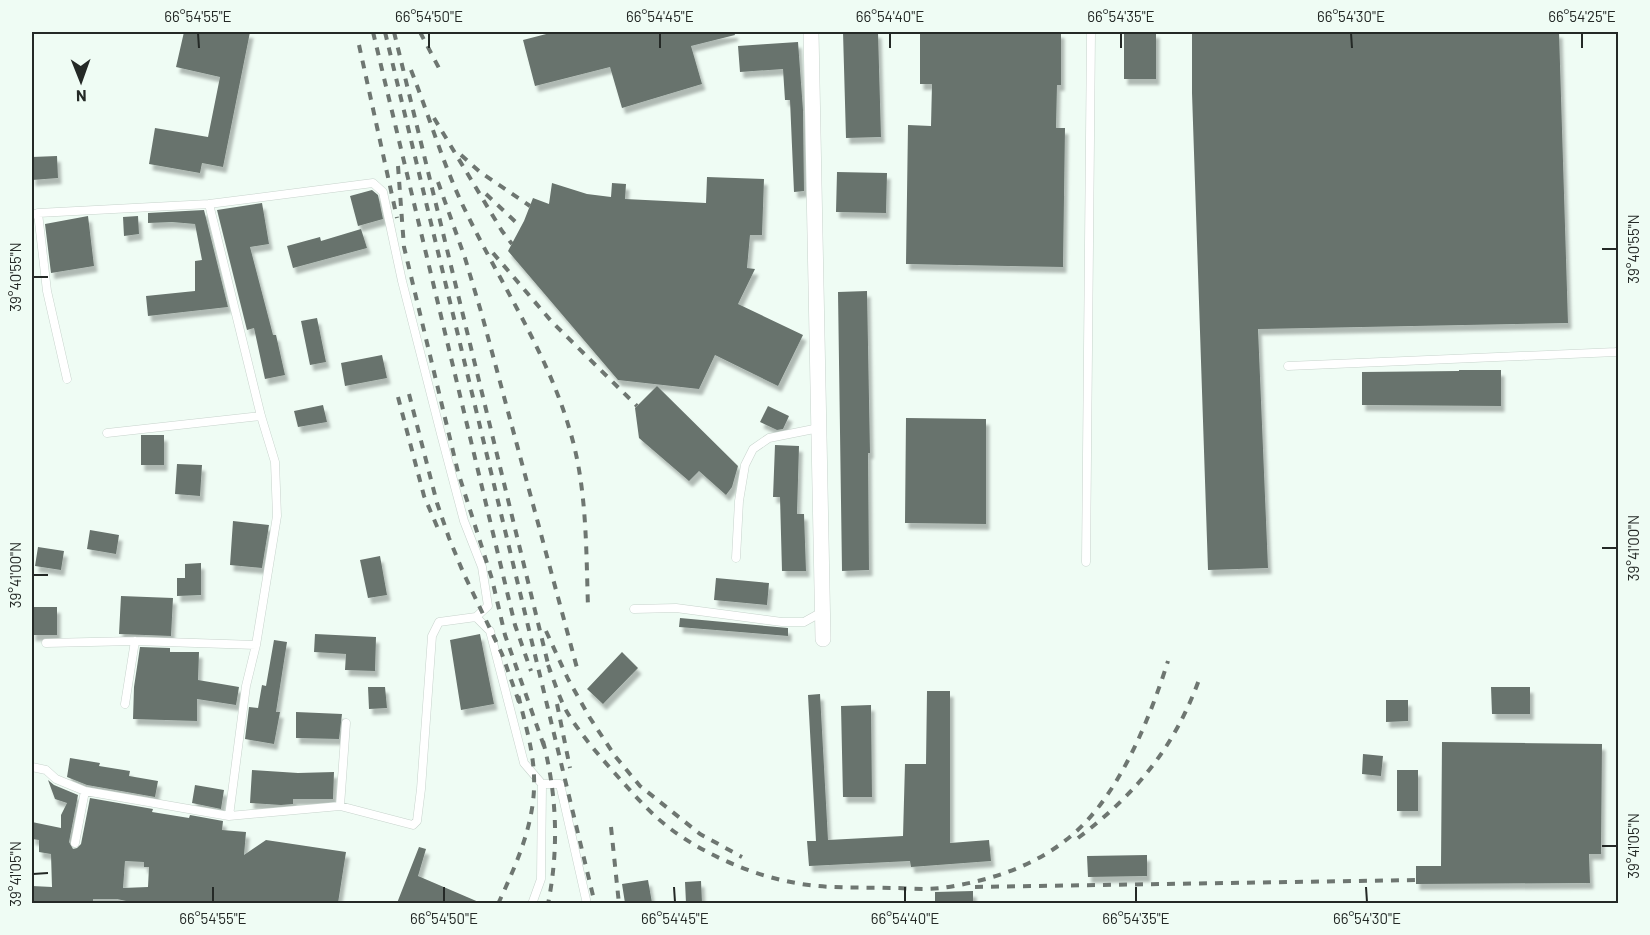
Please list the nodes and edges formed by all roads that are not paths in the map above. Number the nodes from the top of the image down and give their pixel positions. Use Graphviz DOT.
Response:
graph roads {
  1 [pos="811,32"];
  2 [pos="1091,32"];
  3 [pos="209,204"];
  4 [pos="35,214"];
  5 [pos="1618,351"];
  6 [pos="1288,366"];
  7 [pos="67,379"];
  8 [pos="261,416"];
  9 [pos="819,428"];
  10 [pos="107,433"];
  11 [pos="736,558"];
  12 [pos="1086,562"];
  13 [pos="634,609"];
  14 [pos="822,612"];
  15 [pos="476,617"];
  16 [pos="823,639"];
  17 [pos="135,641"];
  18 [pos="46,643"];
  19 [pos="256,645"];
  20 [pos="125,704"];
  21 [pos="346,723"];
  22 [pos="32,767"];
  23 [pos="542,784"];
  24 [pos="85,791"];
  25 [pos="340,806"];
  26 [pos="229,816"];
  27 [pos="75,843"];
  28 [pos="532,903"];
  29 [pos="587,903"];
  1 -- 9 [label="street"];
  2 -- 12 [label="lane"];
  3 -- 4 [label="lane"];
  3 -- 8 [label="lane"];
  3 -- 15 [label="lane"];
  4 -- 7 [label="lane"];
  5 -- 6 [label="lane"];
  8 -- 10 [label="lane"];
  8 -- 19 [label="lane"];
  9 -- 11 [label="lane"];
  9 -- 14 [label="street"];
  13 -- 14 [label="lane"];
  14 -- 16 [label="street"];
  15 -- 23 [label="lane"];
  15 -- 25 [label="lane"];
  17 -- 18 [label="lane"];
  17 -- 19 [label="lane"];
  17 -- 20 [label="lane"];
  19 -- 26 [label="lane"];
  21 -- 25 [label="lane"];
  22 -- 24 [label="lane"];
  23 -- 28 [label="lane"];
  23 -- 29 [label="lane"];
  24 -- 26 [label="lane"];
  24 -- 27 [label="lane"];
  25 -- 26 [label="lane"];
}
